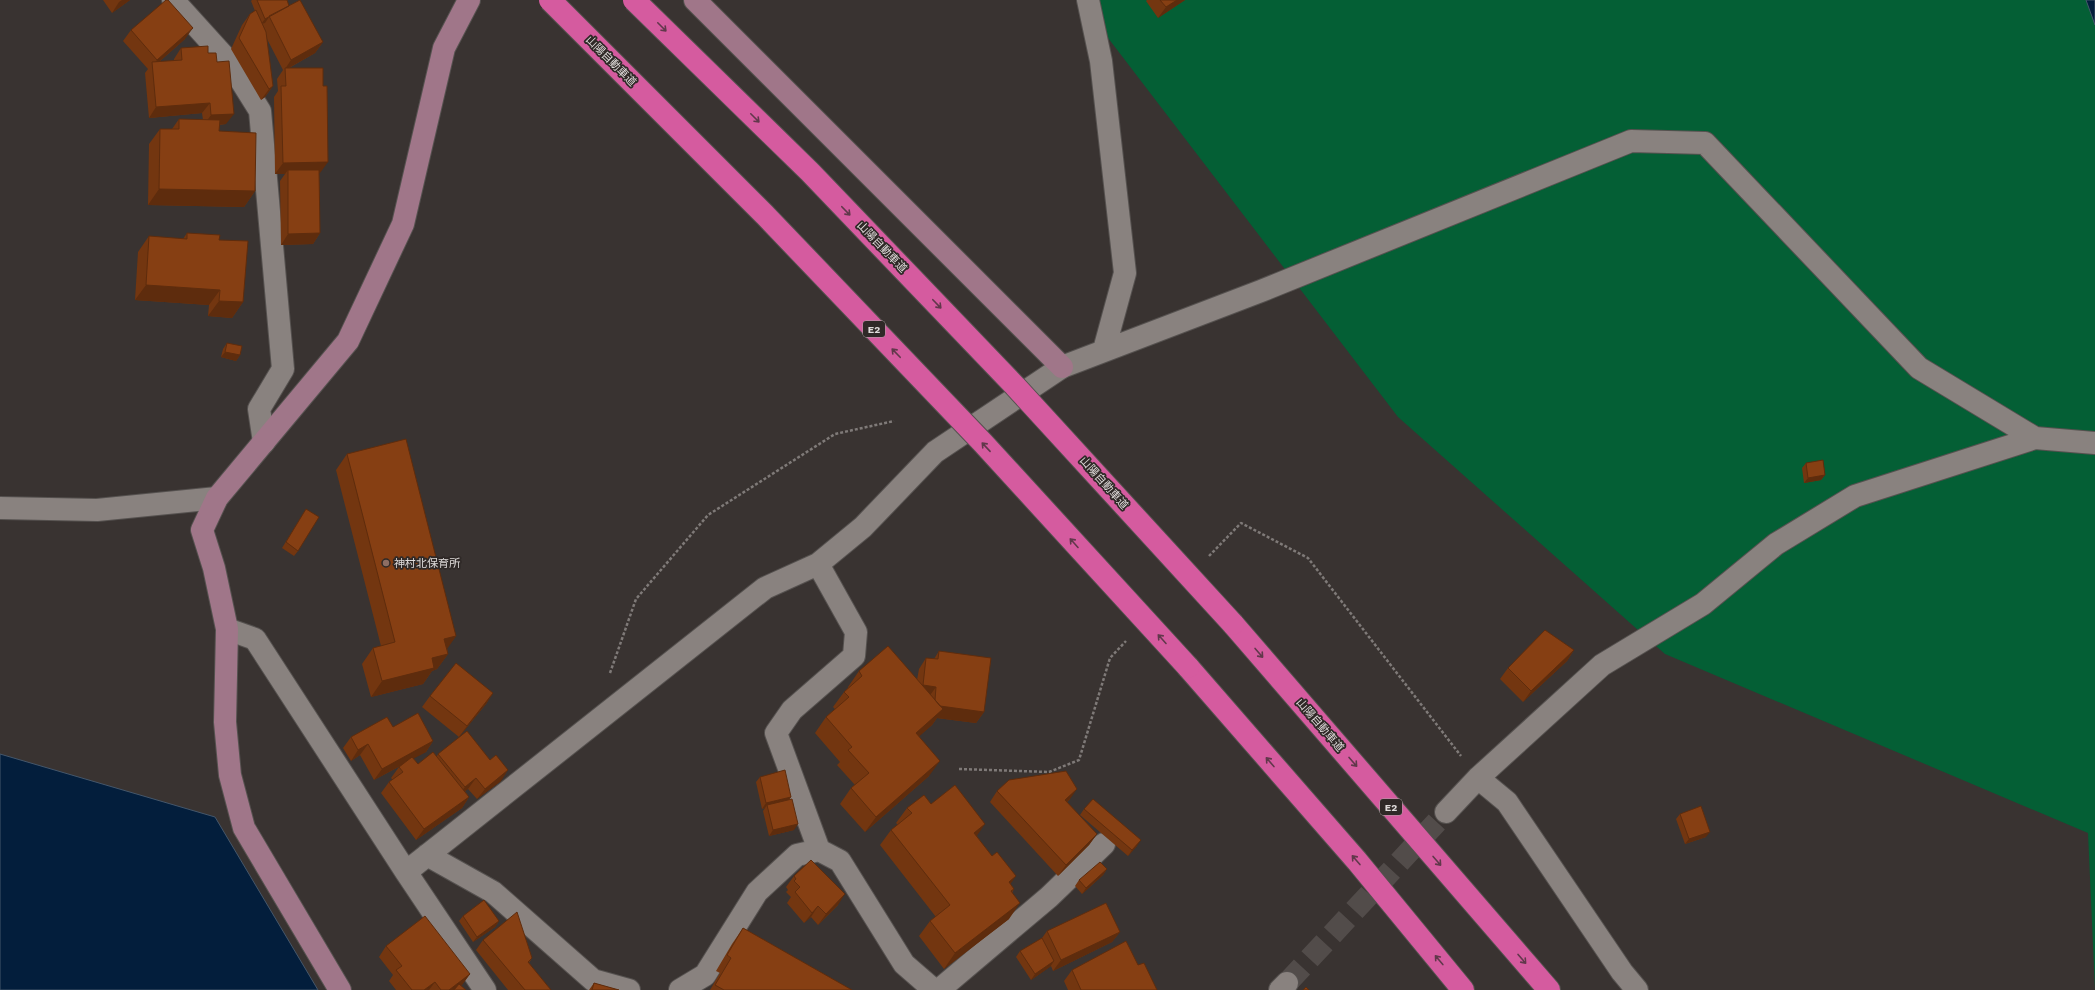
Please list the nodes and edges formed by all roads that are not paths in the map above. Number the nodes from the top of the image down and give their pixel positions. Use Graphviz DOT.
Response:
graph roads {
  1 [pos="173,0"];
  2 [pos="469,0"];
  3 [pos="550,0"];
  4 [pos="634,0"];
  5 [pos="695,0"];
  6 [pos="1088,0"];
  7 [pos="1104,350"];
  8 [pos="1062,367"];
  9 [pos="2036,438"];
  10 [pos="264,442"];
  11 [pos="2095,443"];
  12 [pos="217,498"];
  13 [pos="0,508"];
  14 [pos="818,564"];
  15 [pos="227,629"];
  16 [pos="1478,778"];
  17 [pos="1446,812"];
  18 [pos="1104,844"];
  19 [pos="819,850"];
  20 [pos="427,855"];
  21 [pos="406,872"];
  22 [pos="340,990"];
  23 [pos="485,990"];
  24 [pos="629,990"];
  25 [pos="680,990"];
  26 [pos="934,990"];
  27 [pos="939,990"];
  28 [pos="1464,990"];
  29 [pos="1548,990"];
  30 [pos="1637,990"];
  1 -- 10 [label="street"];
  2 -- 10 [label="street"];
  28 -- 3 [label="highway, 山陽自動車道 / E2, one-way, bridge"];
  4 -- 29 [label="highway, 山陽自動車道 / E2, one-way, bridge"];
  5 -- 8 [label="street"];
  6 -- 7 [label="street"];
  7 -- 8 [label="street"];
  7 -- 9 [label="street"];
  8 -- 14 [label="street"];
  9 -- 11 [label="street"];
  9 -- 16 [label="street"];
  10 -- 12 [label="street"];
  12 -- 13 [label="street"];
  12 -- 15 [label="street"];
  14 -- 19 [label="street"];
  14 -- 20 [label="street"];
  15 -- 21 [label="street"];
  15 -- 22 [label="street"];
  16 -- 17 [label="street"];
  16 -- 30 [label="street"];
  18 -- 27 [label="street"];
  19 -- 25 [label="street"];
  19 -- 26 [label="street"];
  20 -- 21 [label="street"];
  20 -- 24 [label="street"];
  21 -- 23 [label="street"];
}
